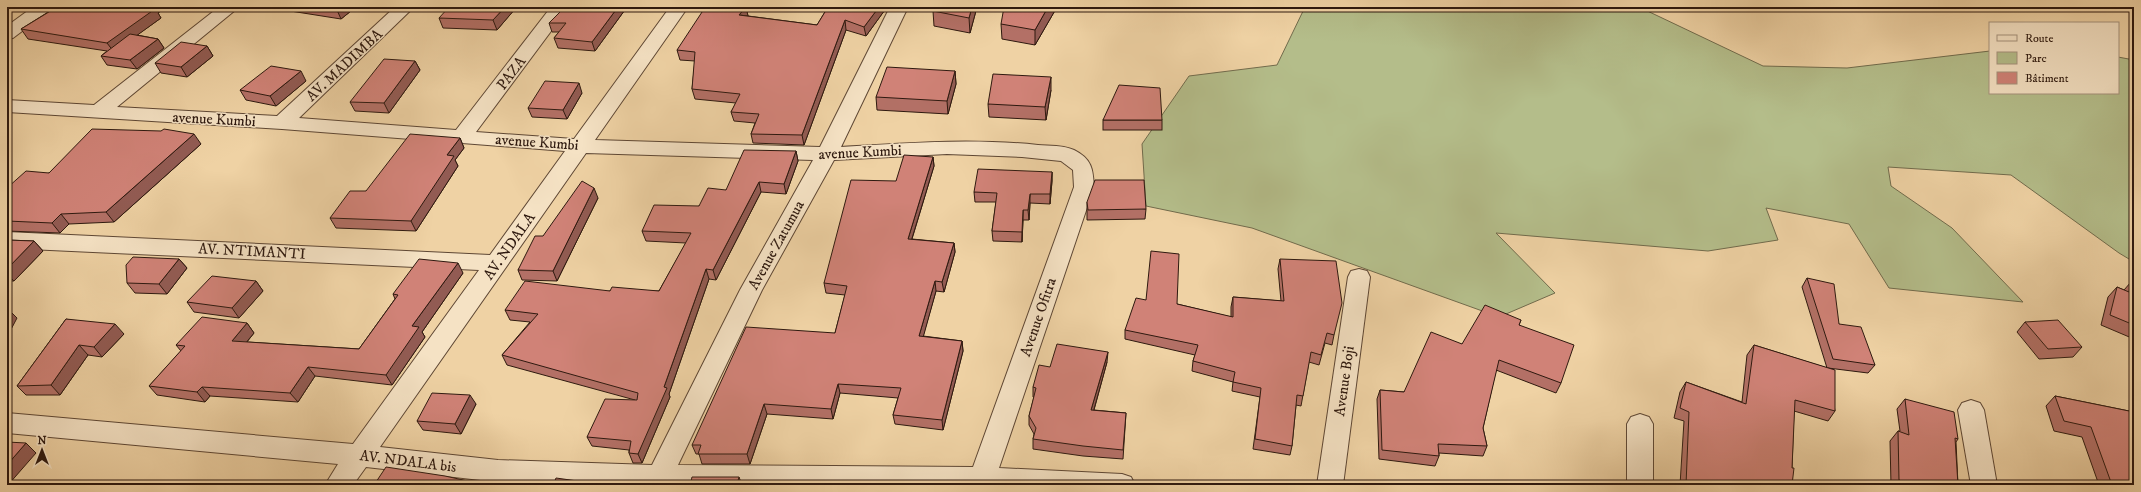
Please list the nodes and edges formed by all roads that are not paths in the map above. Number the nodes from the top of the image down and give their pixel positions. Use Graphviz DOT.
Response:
graph roads {
  1 [pos="45,7"];
  2 [pos="230,7"];
  3 [pos="405,7"];
  4 [pos="560,7"];
  5 [pos="679,7"];
  6 [pos="899,7"];
  7 [pos="7,34"];
  8 [pos="7,106"];
  9 [pos="98,112"];
  10 [pos="282,122"];
  11 [pos="461,137"];
  12 [pos="580,146"];
  13 [pos="827,154"];
  14 [pos="1067,155"];
  15 [pos="7,240"];
  16 [pos="497,263"];
  17 [pos="1358,277"];
  18 [pos="1971,410"];
  19 [pos="7,423"];
  20 [pos="1640,424"];
  21 [pos="358,455"];
  22 [pos="657,481"];
  23 [pos="981,482"];
  24 [pos="338,485"];
  25 [pos="1122,485"];
  26 [pos="1330,485"];
  27 [pos="1640,485"];
  28 [pos="1984,485"];
  1 -- 7 [label="street"];
  2 -- 9 [label="street"];
  3 -- 10 [label="street, AV. MADIMBA"];
  4 -- 11 [label="street, PAZA"];
  5 -- 12 [label="street, AV. NDALA"];
  6 -- 13 [label="street, Avenue Zatumua"];
  8 -- 9 [label="street, avenue Kumbi"];
  9 -- 10 [label="street, avenue Kumbi"];
  10 -- 11 [label="street, avenue Kumbi"];
  11 -- 12 [label="street, avenue Kumbi"];
  12 -- 13 [label="street, avenue Kumbi"];
  12 -- 16 [label="street, AV. NDALA"];
  13 -- 14 [label="street, avenue Kumbi"];
  13 -- 22 [label="street, Avenue Zatumua"];
  14 -- 23 [label="street, Avenue Ofitra"];
  15 -- 16 [label="street, AV. NTIMANTI"];
  16 -- 21 [label="street, AV. NDALA"];
  17 -- 26 [label="street, Avenue Boji"];
  18 -- 28 [label="street"];
  19 -- 21 [label="street, AV. NDALA bis"];
  20 -- 27 [label="street"];
  21 -- 22 [label="street, AV. NDALA bis"];
  21 -- 24 [label="street, AV. NDALA"];
  22 -- 23 [label="street, AV. NDALA bis"];
  23 -- 25 [label="street, AV. NDALA bis"];
}
